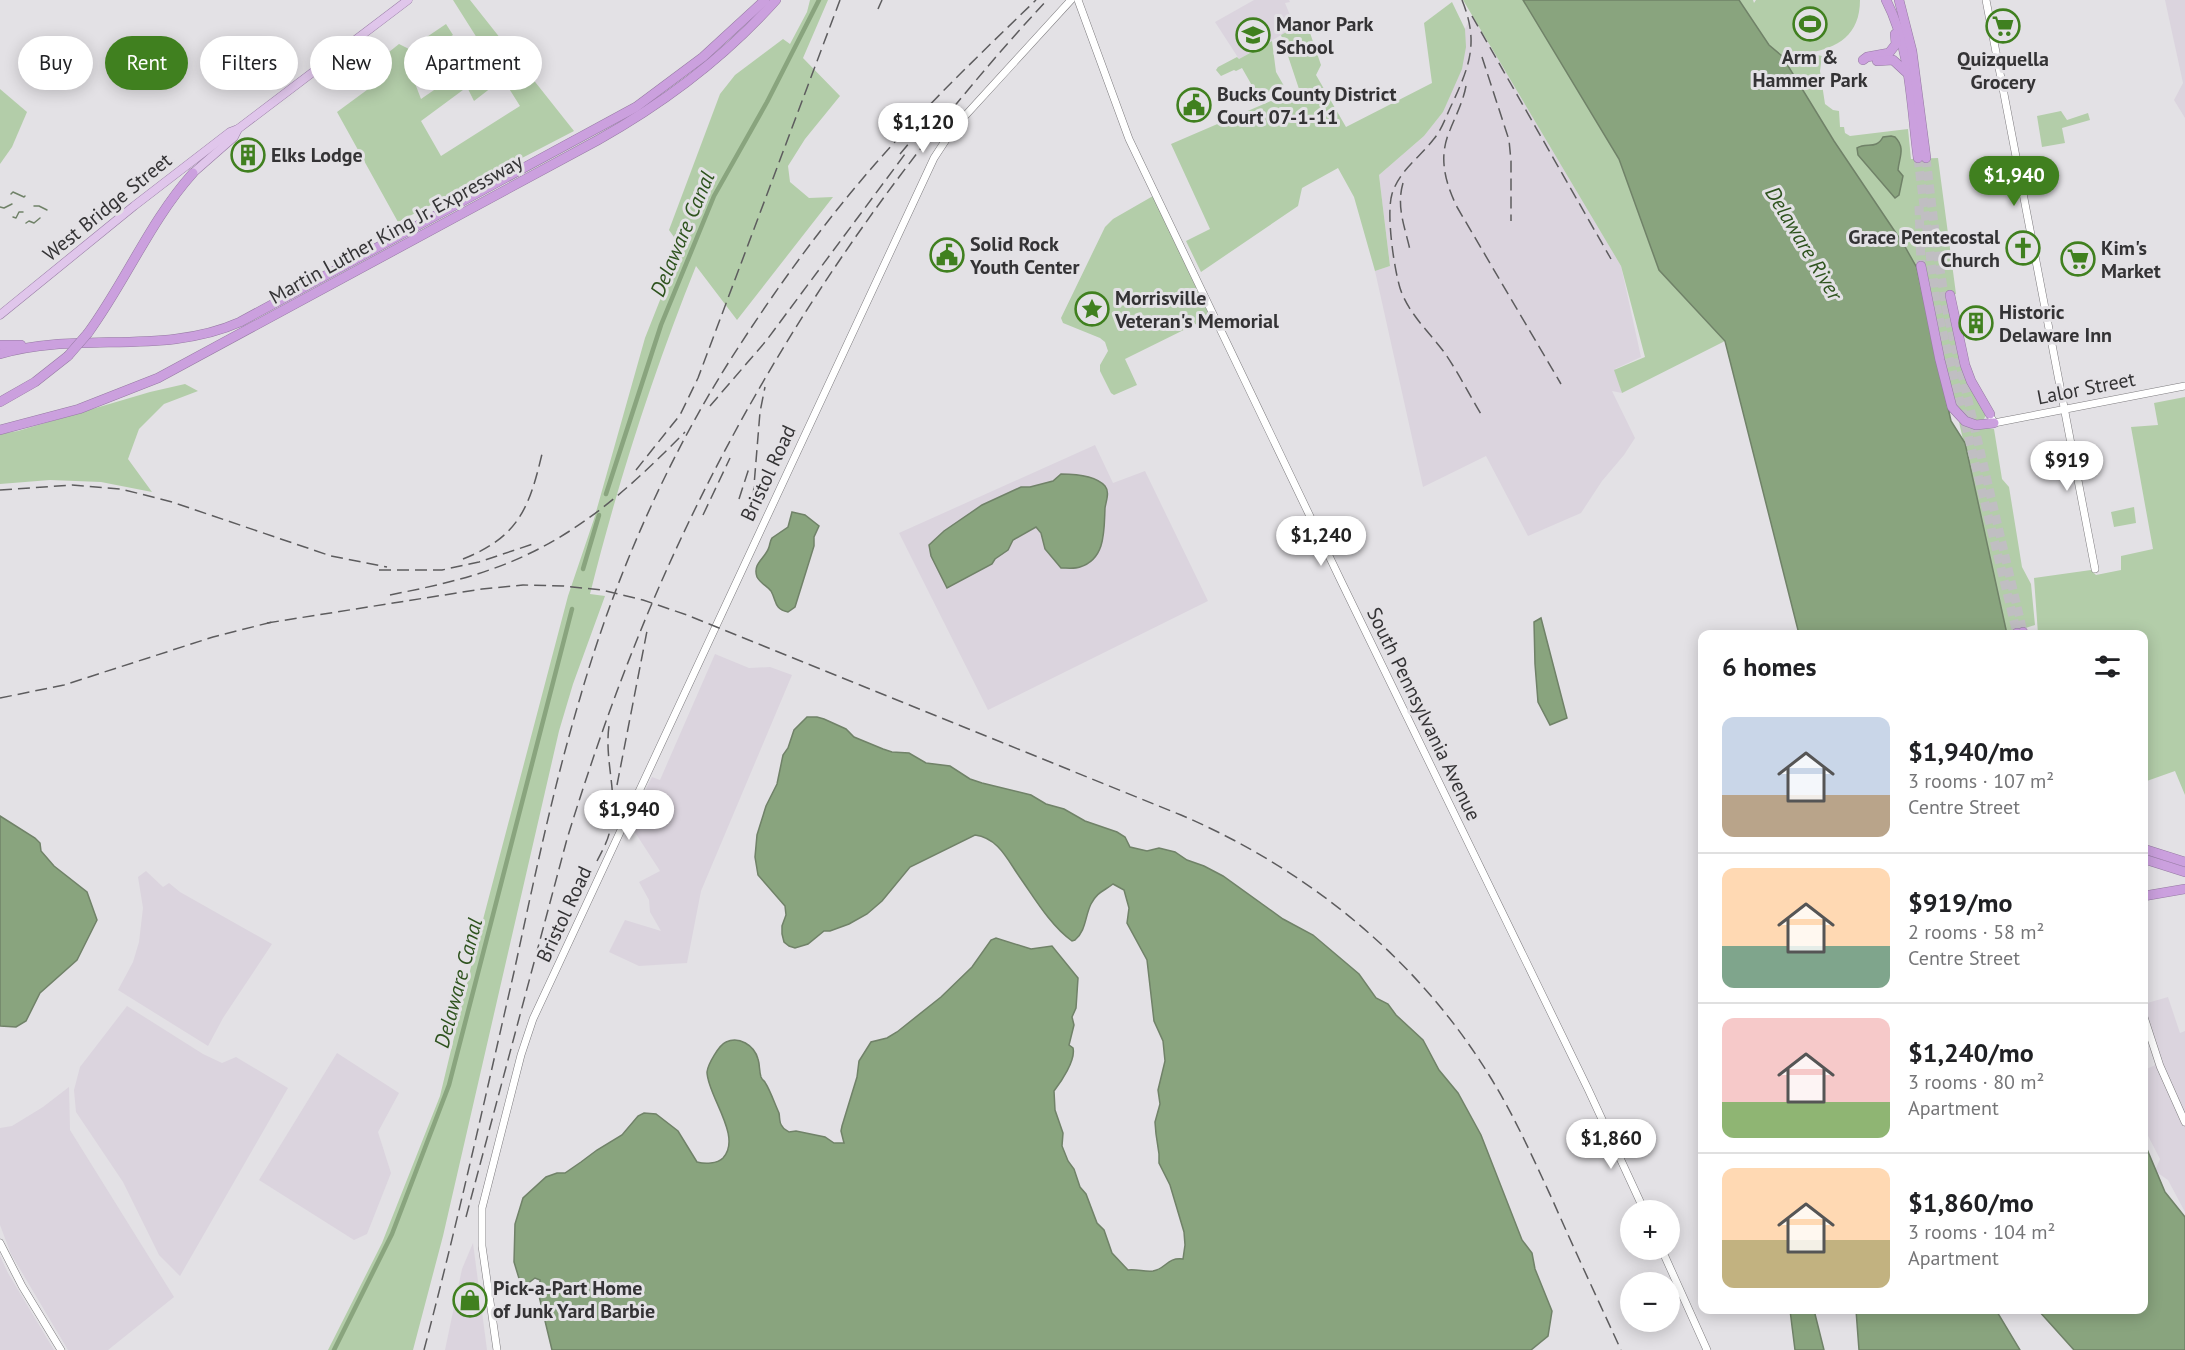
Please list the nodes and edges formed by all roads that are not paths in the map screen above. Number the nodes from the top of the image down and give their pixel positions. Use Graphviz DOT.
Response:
graph roads {
  1 [pos="408,0"];
  2 [pos="765,0"];
  3 [pos="776,0"];
  4 [pos="1071,0"];
  5 [pos="1078,0"];
  6 [pos="1899,0"];
  7 [pos="1986,0"];
  8 [pos="1887,1"];
  9 [pos="1906,73"];
  10 [pos="238,129"];
  11 [pos="193,173"];
  12 [pos="1921,267"];
  13 [pos="1950,295"];
  14 [pos="0,315"];
  15 [pos="0,345"];
  16 [pos="62,345"];
  17 [pos="0,354"];
  18 [pos="2185,387"];
  19 [pos="0,402"];
  20 [pos="2065,409"];
  21 [pos="1992,418"];
  22 [pos="0,430"];
  23 [pos="2094,569"];
  24 [pos="2148,850"];
  25 [pos="2148,860"];
  26 [pos="2185,862"];
  27 [pos="2185,872"];
  28 [pos="2185,889"];
  29 [pos="2148,895"];
  30 [pos="2148,1029"];
  31 [pos="2185,1122"];
  32 [pos="1639,1200"];
  33 [pos="0,1243"];
  34 [pos="1666,1260"];
  35 [pos="61,1350"];
  36 [pos="497,1350"];
  37 [pos="1707,1350"];
  1 -- 10 [label="main road, West Bridge Street"];
  2 -- 16 [label="highway, Martin Luther King Jr. Expressway"];
  3 -- 22 [label="highway, Martin Luther King Jr. Expressway"];
  4 -- 36 [label="main road, Bristol Road"];
  5 -- 32 [label="main road, South Pennsylvania Avenue"];
  6 -- 9 [label="highway"];
  7 -- 20 [label="main road"];
  8 -- 9 [label="highway"];
  8 -- 9 [label="highway"];
  10 -- 11 [label="main road, West Bridge Street"];
  10 -- 14 [label="main road, West Bridge Street"];
  11 -- 19 [label="highway, bridge"];
  12 -- 21 [label="highway"];
  13 -- 21 [label="highway"];
  15 -- 16 [label="highway"];
  16 -- 17 [label="highway, Martin Luther King Jr. Expressway"];
  18 -- 20 [label="main road, Lalor Street"];
  20 -- 21 [label="main road, Lalor Street"];
  20 -- 23 [label="main road"];
  24 -- 26 [label="highway"];
  25 -- 27 [label="highway"];
  28 -- 29 [label="highway"];
  30 -- 31 [label="main road"];
  33 -- 35 [label="main road"];
  34 -- 37 [label="main road"];
}
